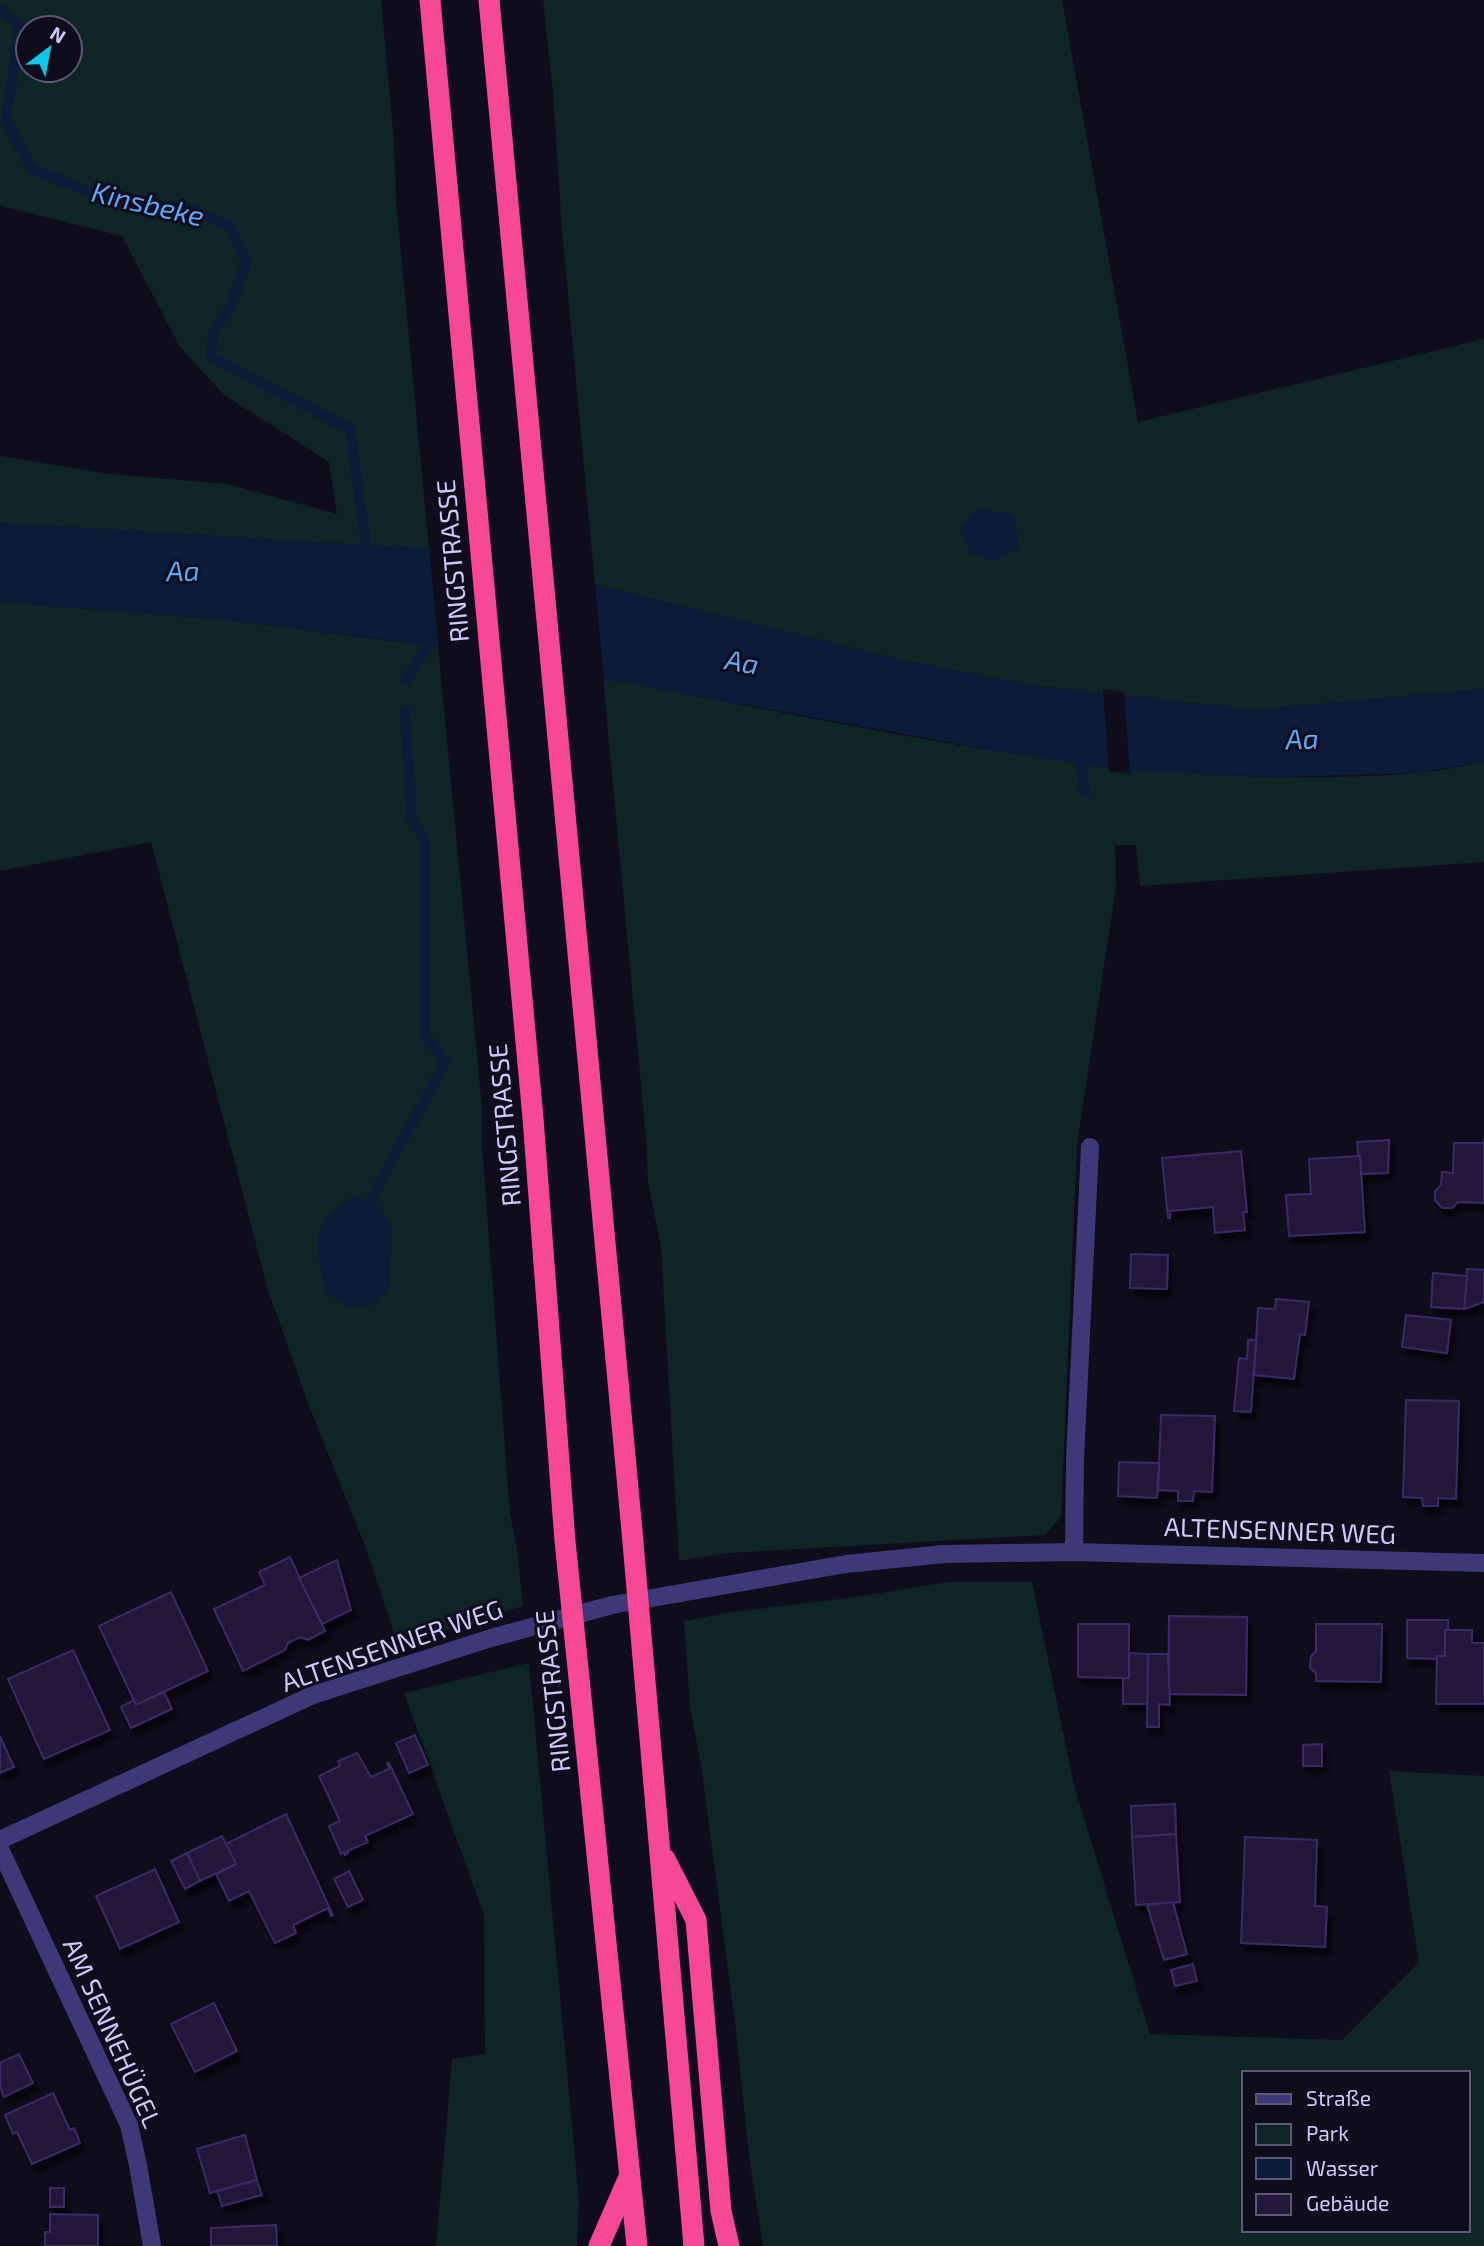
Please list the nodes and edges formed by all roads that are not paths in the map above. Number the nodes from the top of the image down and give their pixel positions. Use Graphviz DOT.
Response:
graph roads {
  1 [pos="430,0"];
  2 [pos="489,0"];
  3 [pos="1090,1147"];
  4 [pos="1074,1552"];
  5 [pos="1484,1563"];
  6 [pos="0,1840"];
  7 [pos="659,1848"];
  8 [pos="0,1849"];
  9 [pos="631,2172"];
  10 [pos="152,2246"];
  11 [pos="600,2246"];
  12 [pos="637,2246"];
  13 [pos="694,2246"];
  14 [pos="729,2246"];
  1 -- 9 [label="highway, RINGSTRASSE"];
  2 -- 7 [label="highway"];
  3 -- 4 [label="street"];
  4 -- 5 [label="street, ALTENSENNER WEG"];
  4 -- 6 [label="street, ALTENSENNER WEG"];
  7 -- 13 [label="highway"];
  7 -- 14 [label="highway"];
  8 -- 10 [label="street, AM SENNEHÜGEL"];
  9 -- 11 [label="highway"];
  9 -- 12 [label="highway, RINGSTRASSE"];
}
